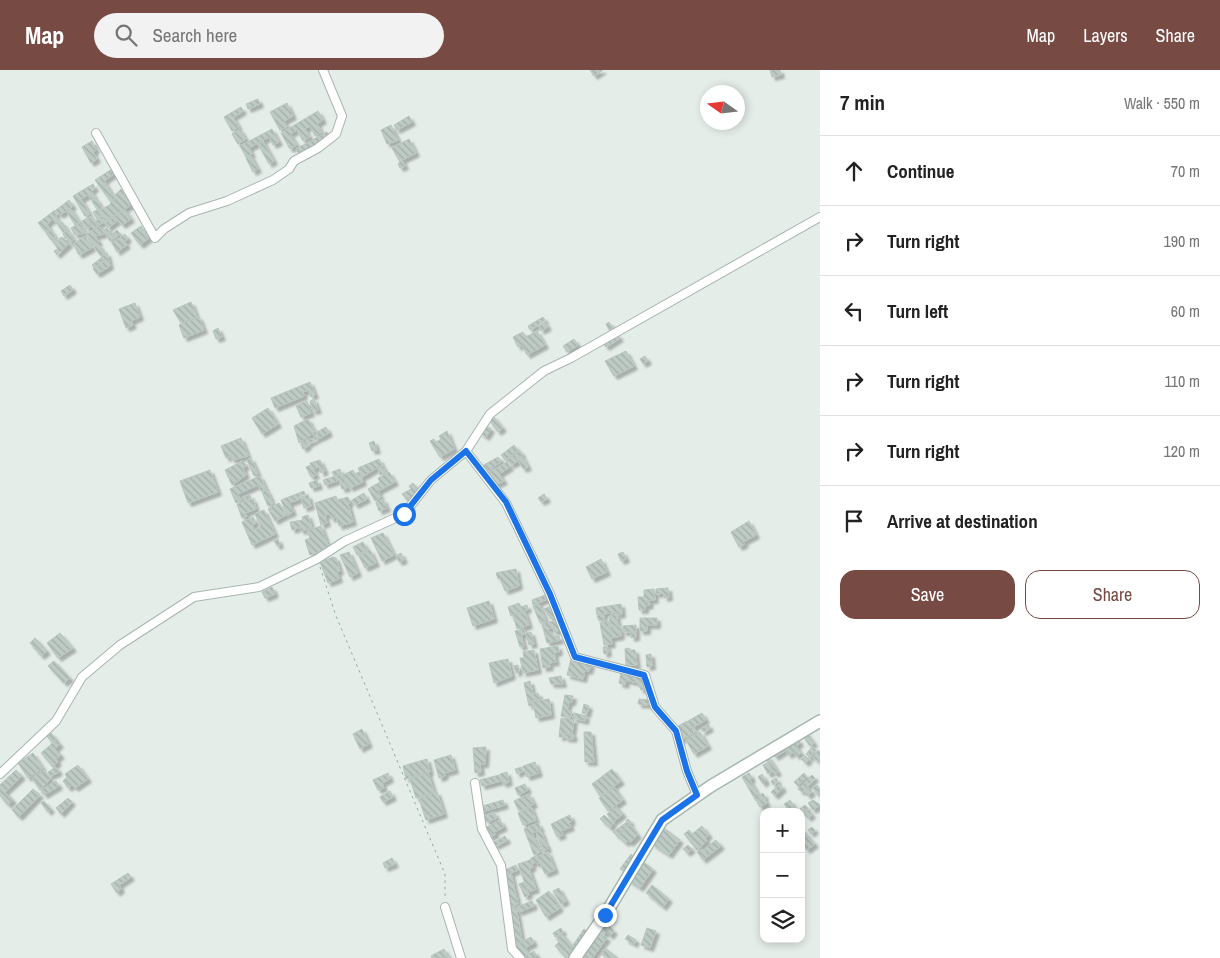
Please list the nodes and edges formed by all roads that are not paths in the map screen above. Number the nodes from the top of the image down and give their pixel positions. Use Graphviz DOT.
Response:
graph roads {
  1 [pos="323,70"];
  2 [pos="96,133"];
  3 [pos="820,218"];
  4 [pos="466,451"];
  5 [pos="820,721"];
  6 [pos="0,774"];
  7 [pos="475,783"];
  8 [pos="697,795"];
  9 [pos="445,907"];
  10 [pos="461,958"];
  11 [pos="520,958"];
  12 [pos="575,958"];
  1 -- 2 [label="street"];
  3 -- 4 [label="street"];
  4 -- 6 [label="street"];
  4 -- 8 [label="street"];
  5 -- 8 [label="street"];
  7 -- 11 [label="street"];
  8 -- 12 [label="street"];
  9 -- 10 [label="street"];
}
